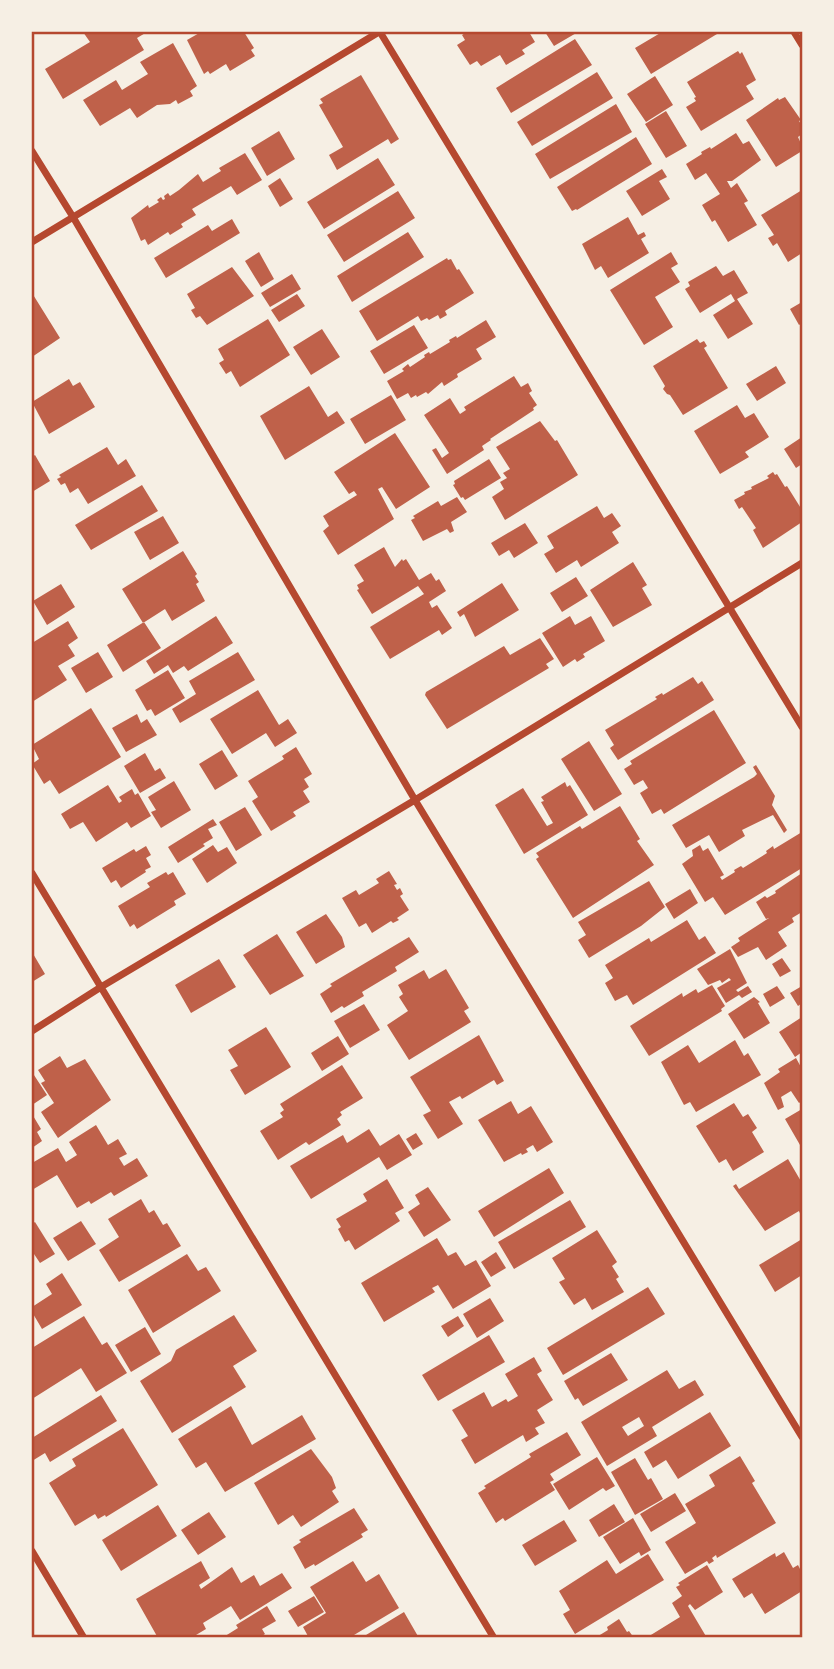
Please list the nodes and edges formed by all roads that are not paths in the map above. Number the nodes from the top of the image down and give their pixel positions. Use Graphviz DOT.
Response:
graph roads {
  1 [pos="379,32"];
  2 [pos="794,32"];
  3 [pos="803,45"];
  4 [pos="32,151"];
  5 [pos="73,217"];
  6 [pos="32,243"];
  7 [pos="803,563"];
  8 [pos="729,607"];
  9 [pos="803,727"];
  10 [pos="415,800"];
  11 [pos="32,873"];
  12 [pos="101,987"];
  13 [pos="32,1031"];
  14 [pos="803,1437"];
  15 [pos="32,1551"];
  16 [pos="84,1637"];
  17 [pos="495,1637"];
  1 -- 5 [label="street"];
  1 -- 8 [label="street"];
  2 -- 3 [label="street"];
  4 -- 5 [label="street"];
  5 -- 6 [label="street"];
  5 -- 10 [label="street"];
  7 -- 8 [label="street"];
  8 -- 9 [label="street"];
  8 -- 10 [label="street"];
  10 -- 12 [label="street"];
  10 -- 14 [label="street"];
  11 -- 12 [label="street"];
  12 -- 13 [label="street"];
  12 -- 17 [label="street"];
  15 -- 16 [label="street"];
}
